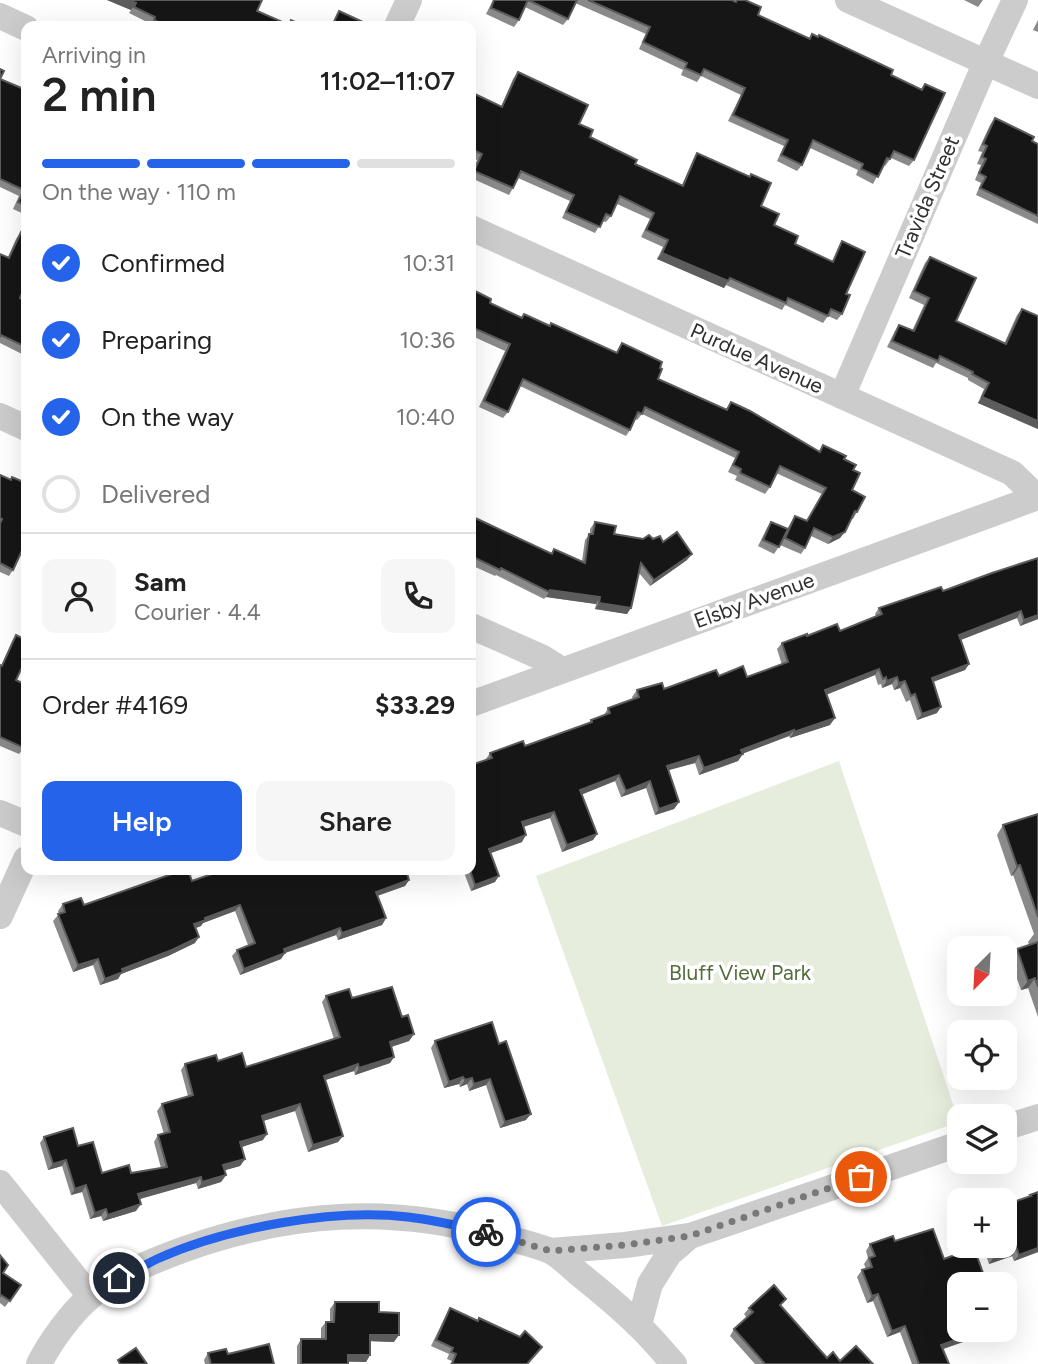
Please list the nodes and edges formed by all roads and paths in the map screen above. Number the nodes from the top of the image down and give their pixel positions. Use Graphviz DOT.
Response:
graph roads {
  1 [pos="409,0"];
  2 [pos="848,0"];
  3 [pos="1015,0"];
  4 [pos="0,16"];
  5 [pos="399,21"];
  6 [pos="21,26"];
  7 [pos="986,62"];
  8 [pos="1038,86"];
  9 [pos="476,230"];
  10 [pos="842,396"];
  11 [pos="0,416"];
  12 [pos="21,426"];
  13 [pos="1037,497"];
  14 [pos="476,628"];
  15 [pos="562,670"];
  16 [pos="476,702"];
  17 [pos="0,813"];
  18 [pos="21,822"];
  19 [pos="21,870"];
  20 [pos="0,916"];
  21 [pos="1038,1117"];
  22 [pos="1017,1124"];
  23 [pos="947,1148"];
  24 [pos="0,1183"];
  25 [pos="690,1236"];
  26 [pos="551,1251"];
  27 [pos="90,1296"];
  28 [pos="639,1325"];
  29 [pos="39,1364"];
  30 [pos="674,1364"];
  1 -- 5 [label="street"];
  2 -- 7 [label="street"];
  3 -- 7 [label="street, Travida Street"];
  4 -- 6 [label="street"];
  7 -- 8 [label="street"];
  7 -- 10 [label="street, Travida Street"];
  9 -- 10 [label="street, Purdue Avenue"];
  10 -- 13 [label="street, Purdue Avenue"];
  11 -- 12 [label="street"];
  13 -- 15 [label="street, Elsby Avenue"];
  14 -- 15 [label="street"];
  15 -- 16 [label="street, Elsby Avenue"];
  17 -- 18 [label="street"];
  19 -- 20 [label="street"];
  21 -- 22 [label="street"];
  23 -- 25 [label="street"];
  24 -- 27 [label="street"];
  25 -- 26 [label="street"];
  25 -- 28 [label="street"];
  26 -- 27 [label="street"];
  26 -- 28 [label="street"];
  27 -- 29 [label="street"];
  28 -- 30 [label="street"];
}
